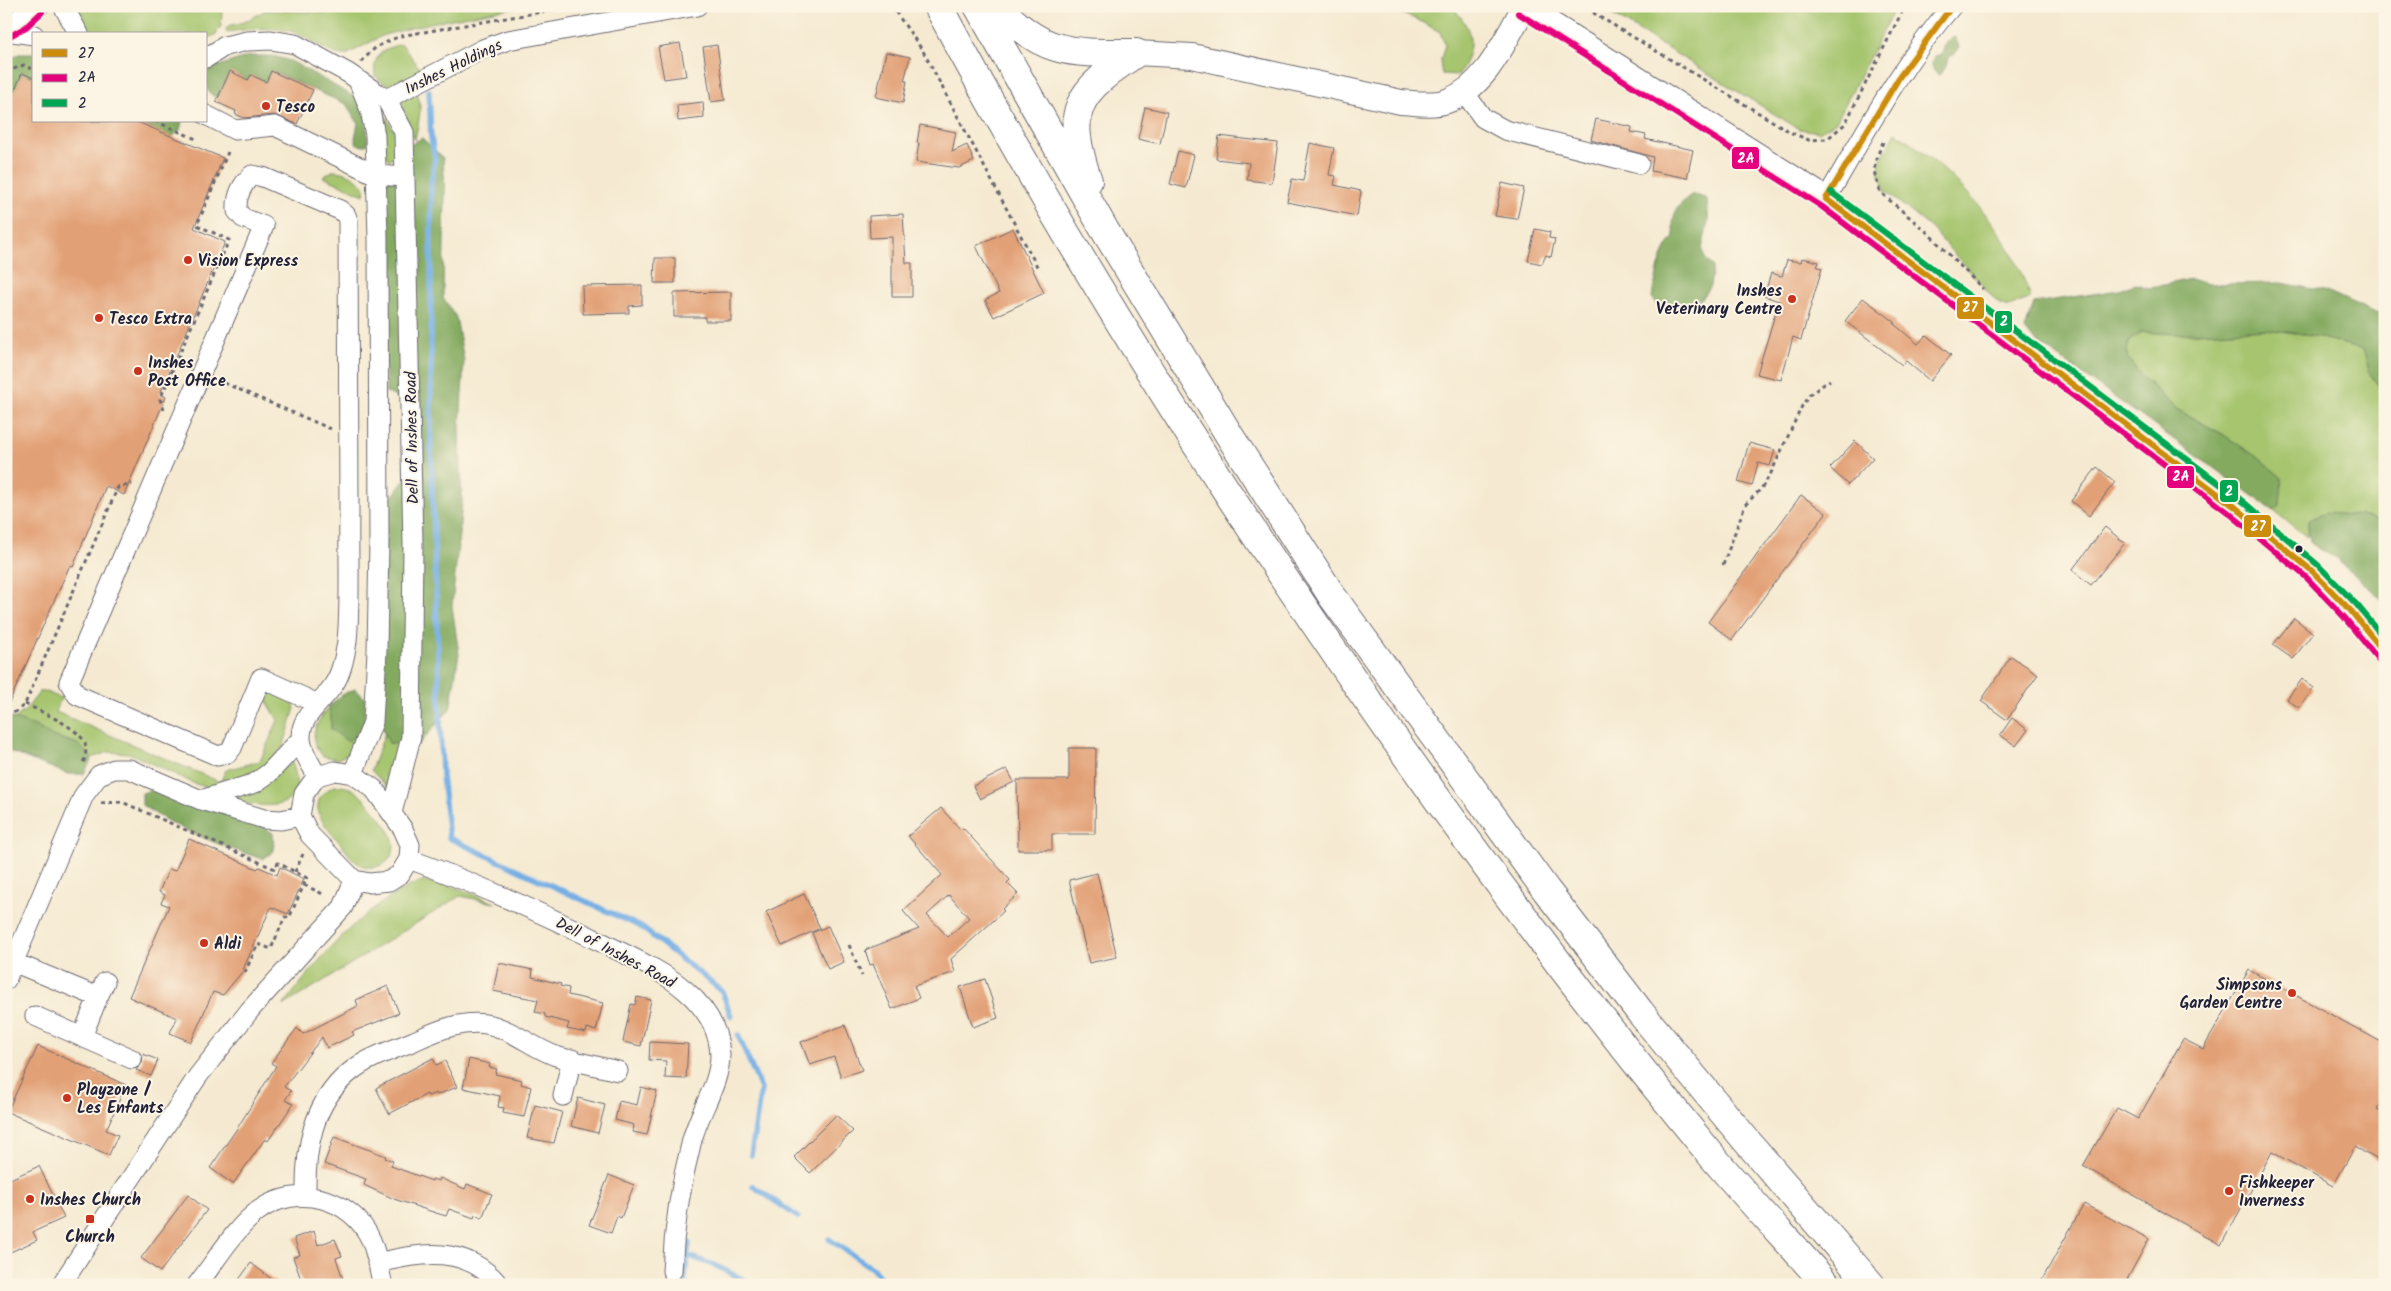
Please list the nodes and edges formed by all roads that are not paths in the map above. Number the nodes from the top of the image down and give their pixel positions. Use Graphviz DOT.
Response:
graph roads {
  1 [pos="36,6"];
  2 [pos="63,6"];
  3 [pos="697,6"];
  4 [pos="938,6"];
  5 [pos="978,6"];
  6 [pos="998,6"];
  7 [pos="1524,6"];
  8 [pos="1952,6"];
  9 [pos="6,30"];
  10 [pos="78,32"];
  11 [pos="32,35"];
  12 [pos="1136,53"];
  13 [pos="208,57"];
  14 [pos="353,76"];
  15 [pos="1464,92"];
  16 [pos="386,98"];
  17 [pos="208,116"];
  18 [pos="1639,164"];
  19 [pos="376,175"];
  20 [pos="405,177"];
  21 [pos="1826,199"];
  22 [pos="1104,229"];
  23 [pos="2385,653"];
  24 [pos="318,704"];
  25 [pos="301,739"];
  26 [pos="353,774"];
  27 [pos="317,776"];
  28 [pos="201,800"];
  29 [pos="392,813"];
  30 [pos="300,816"];
  31 [pos="409,859"];
  32 [pos="354,880"];
  33 [pos="13,962"];
  34 [pos="6,980"];
  35 [pos="35,1016"];
  36 [pos="82,1037"];
  37 [pos="132,1059"];
  38 [pos="572,1059"];
  39 [pos="618,1071"];
  40 [pos="563,1096"];
  41 [pos="306,1196"];
  42 [pos="377,1263"];
  43 [pos="672,1271"];
  44 [pos="61,1285"];
  45 [pos="197,1285"];
  46 [pos="382,1285"];
  47 [pos="500,1285"];
  48 [pos="1827,1285"];
  49 [pos="1871,1285"];
  1 -- 9 [label="main road"];
  2 -- 10 [label="street"];
  3 -- 16 [label="street, Inshes Holdings"];
  4 -- 48 [label="highway"];
  5 -- 22 [label="highway"];
  6 -- 12 [label="highway"];
  7 -- 15 [label="main road"];
  7 -- 21 [label="main road"];
  8 -- 21 [label="street"];
  9 -- 11 [label="street"];
  12 -- 15 [label="main road"];
  12 -- 22 [label="highway"];
  13 -- 14 [label="street, Dell of Inshes Road"];
  14 -- 16 [label="street, Dell of Inshes Road"];
  14 -- 19 [label="street, Dell of Inshes Road"];
  15 -- 18 [label="street"];
  16 -- 20 [label="street, Dell of Inshes Road"];
  17 -- 19 [label="street"];
  19 -- 20 [label="street"];
  19 -- 26 [label="street, Dell of Inshes Road"];
  20 -- 29 [label="street, Dell of Inshes Road"];
  21 -- 23 [label="main road"];
  22 -- 49 [label="highway"];
  24 -- 24 [label="street"];
  24 -- 25 [label="street"];
  25 -- 27 [label="street"];
  25 -- 28 [label="street"];
  26 -- 27 [label="street"];
  26 -- 29 [label="street"];
  27 -- 30 [label="street"];
  28 -- 30 [label="street"];
  28 -- 33 [label="street"];
  29 -- 31 [label="street"];
  30 -- 32 [label="street"];
  31 -- 32 [label="street"];
  31 -- 43 [label="street, Dell of Inshes Road"];
  32 -- 44 [label="street"];
  33 -- 34 [label="street"];
  33 -- 36 [label="street"];
  35 -- 36 [label="street"];
  36 -- 37 [label="street"];
  38 -- 39 [label="street"];
  38 -- 40 [label="street"];
  38 -- 41 [label="street"];
  41 -- 42 [label="street"];
  41 -- 45 [label="street"];
  42 -- 46 [label="street"];
  42 -- 47 [label="street"];
}
